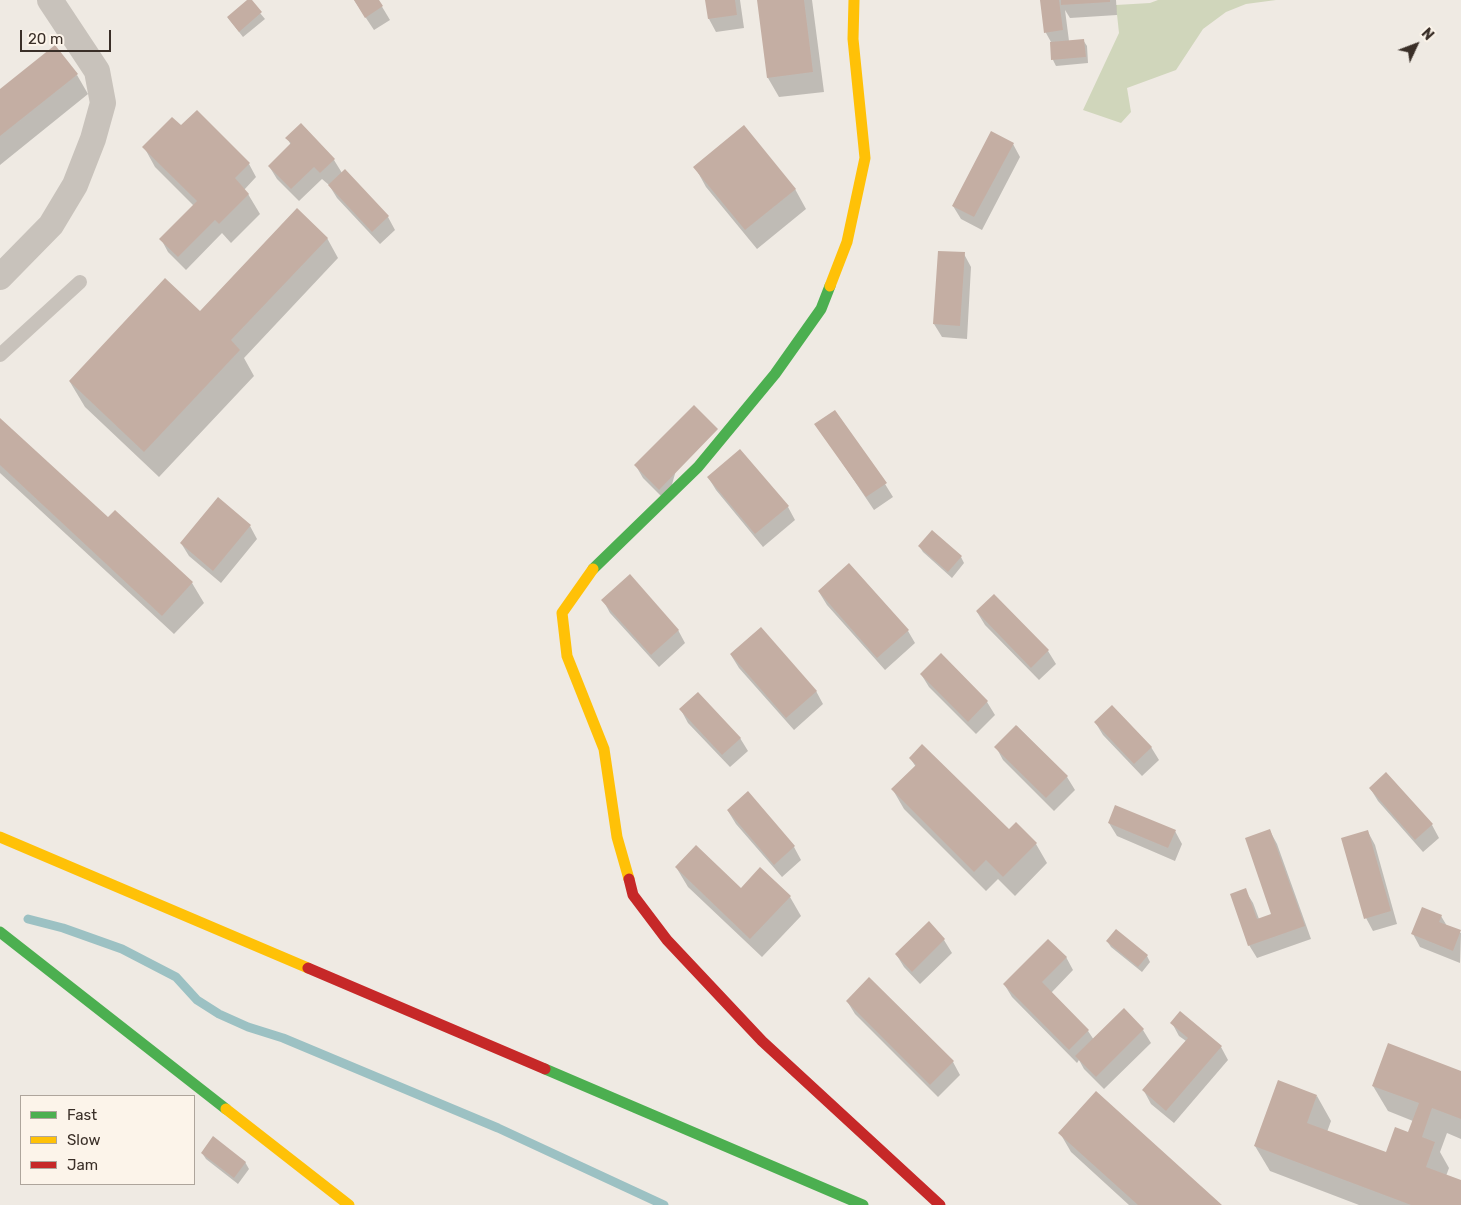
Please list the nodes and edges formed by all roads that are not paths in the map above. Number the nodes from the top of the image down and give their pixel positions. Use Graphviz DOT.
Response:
graph roads {
  1 [pos="50,0"];
  2 [pos="854,0"];
  3 [pos="0,277"];
  4 [pos="80,282"];
  5 [pos="0,355"];
  6 [pos="0,837"];
  7 [pos="0,932"];
  8 [pos="349,1205"];
  9 [pos="863,1205"];
  10 [pos="940,1205"];
  1 -- 3 [label="street"];
  2 -- 10 [label="street"];
  4 -- 5 [label="lane"];
  6 -- 9 [label="street"];
  7 -- 8 [label="street"];
}
